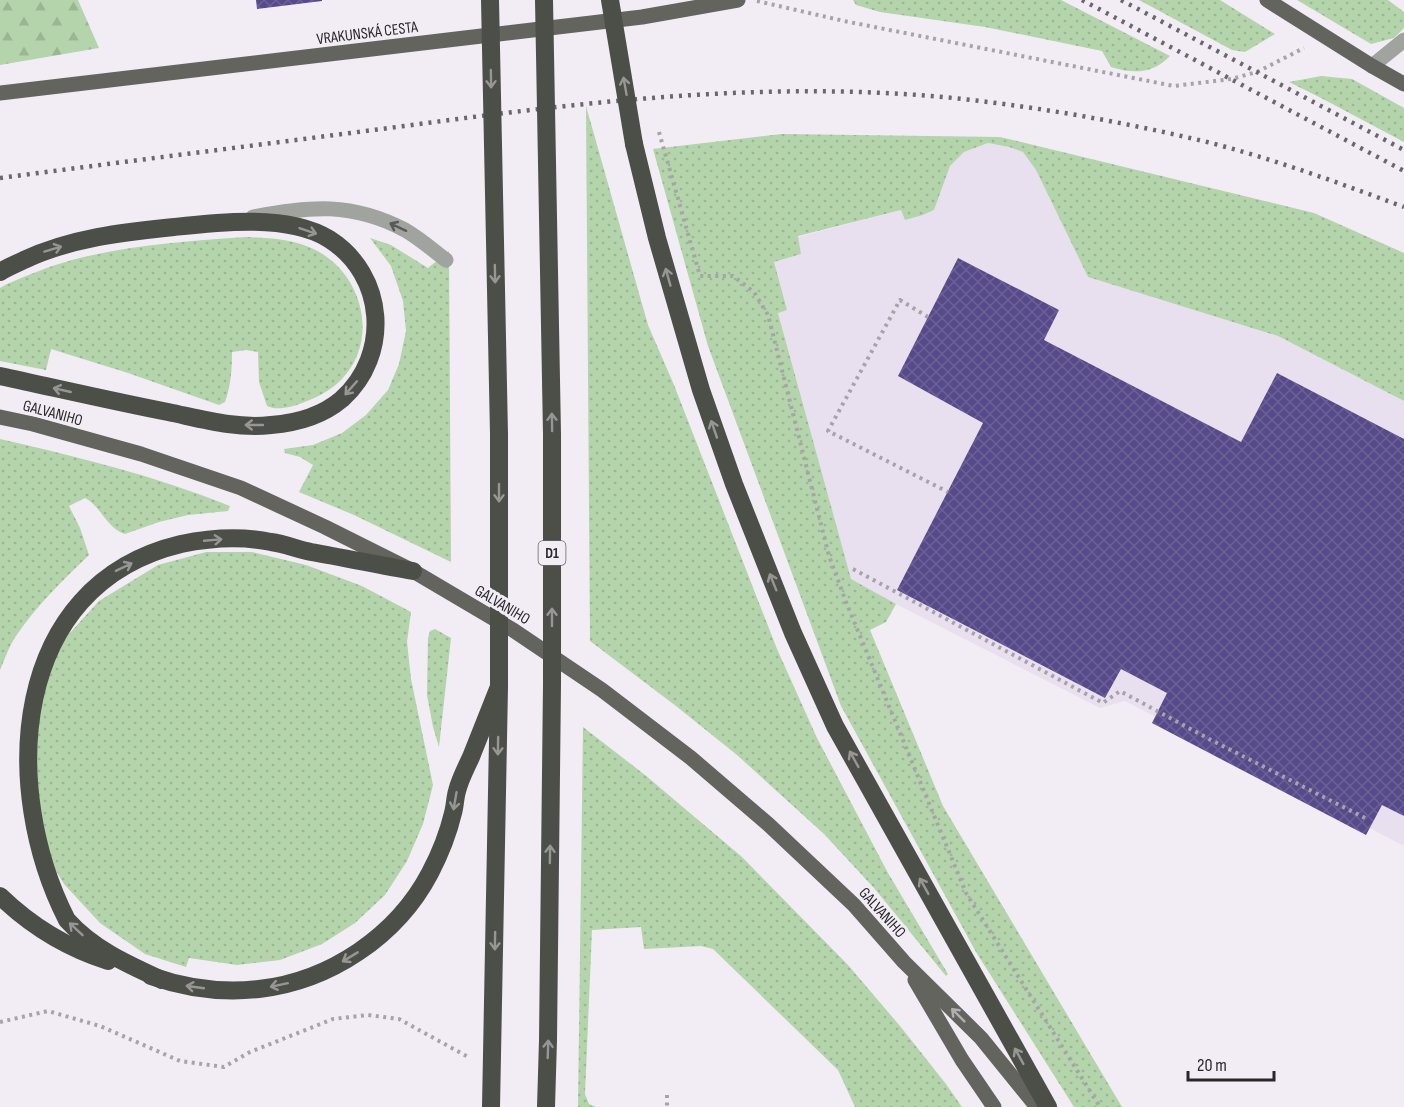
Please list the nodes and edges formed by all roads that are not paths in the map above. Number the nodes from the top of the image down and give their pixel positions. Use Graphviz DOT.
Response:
graph roads {
  1 [pos="490,0"];
  2 [pos="544,0"];
  3 [pos="610,0"];
  4 [pos="738,0"];
  5 [pos="1267,0"];
  6 [pos="1404,40"];
  7 [pos="1372,66"];
  8 [pos="1404,84"];
  9 [pos="0,93"];
  10 [pos="231,222"];
  11 [pos="446,260"];
  12 [pos="0,272"];
  13 [pos="0,376"];
  14 [pos="0,417"];
  15 [pos="413,571"];
  16 [pos="25,674"];
  17 [pos="498,687"];
  18 [pos="25,857"];
  19 [pos="0,896"];
  20 [pos="904,962"];
  21 [pos="162,980"];
  22 [pos="491,1107"];
  23 [pos="546,1107"];
  24 [pos="994,1107"];
  25 [pos="1037,1107"];
  26 [pos="1048,1107"];
  1 -- 17 [label="highway, one-way, bridge"];
  23 -- 2 [label="highway, D1, one-way, bridge"];
  26 -- 3 [label="highway, one-way, bridge"];
  4 -- 9 [label="main road, VRAKUNSKÁ CESTA"];
  5 -- 7 [label="main road"];
  6 -- 7 [label="lane"];
  7 -- 8 [label="main road"];
  11 -- 10 [label="lane, one-way"];
  12 -- 10 [label="highway, one-way"];
  10 -- 13 [label="highway, one-way"];
  14 -- 15 [label="main road, GALVANIHO"];
  16 -- 15 [label="highway, one-way"];
  15 -- 20 [label="main road, GALVANIHO"];
  17 -- 21 [label="highway, one-way"];
  17 -- 22 [label="highway, one-way, bridge"];
  21 -- 18 [label="highway, one-way"];
  19 -- 21 [label="highway"];
  20 -- 24 [label="main road, GALVANIHO"];
  25 -- 20 [label="main road, GALVANIHO, one-way"];
}
